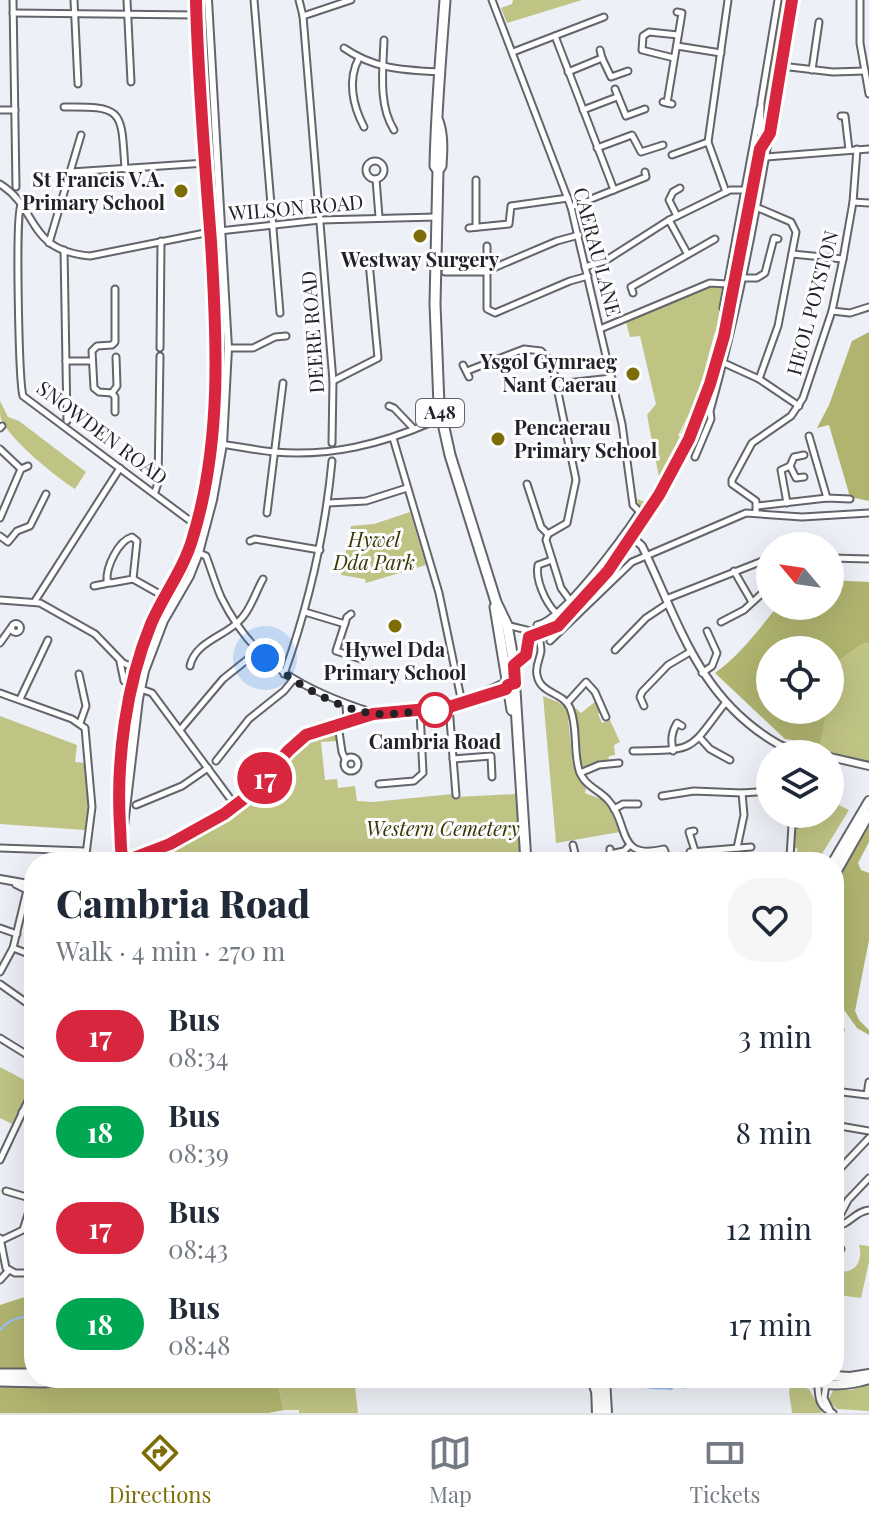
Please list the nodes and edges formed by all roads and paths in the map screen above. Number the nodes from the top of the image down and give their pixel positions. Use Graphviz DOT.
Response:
graph roads {
  1 [pos="13,0"];
  2 [pos="74,0"];
  3 [pos="127,0"];
  4 [pos="196,0"];
  5 [pos="208,0"];
  6 [pos="254,0"];
  7 [pos="299,0"];
  8 [pos="351,0"];
  9 [pos="445,0"];
  10 [pos="492,0"];
  11 [pos="728,0"];
  12 [pos="778,0"];
  13 [pos="792,0"];
  14 [pos="860,0"];
  15 [pos="13,13"];
  16 [pos="75,13"];
  17 [pos="681,13"];
  18 [pos="128,14"];
  19 [pos="209,14"];
  20 [pos="196,15"];
  21 [pos="303,16"];
  22 [pos="604,17"];
  23 [pos="819,22"];
  24 [pos="678,35"];
  25 [pos="555,36"];
  26 [pos="384,40"];
  27 [pos="677,46"];
  28 [pos="344,48"];
  29 [pos="600,50"];
  30 [pos="513,52"];
  31 [pos="721,53"];
  32 [pos="359,58"];
  33 [pos="602,58"];
  34 [pos="674,58"];
  35 [pos="781,66"];
  36 [pos="383,68"];
  37 [pos="812,70"];
  38 [pos="628,71"];
  39 [pos="865,71"];
  40 [pos="439,72"];
  41 [pos="568,72"];
  42 [pos="131,82"];
  43 [pos="78,84"];
  44 [pos="615,89"];
  45 [pos="869,94"];
  46 [pos="617,97"];
  47 [pos="761,102"];
  48 [pos="667,103"];
  49 [pos="64,107"];
  50 [pos="645,109"];
  51 [pos="0,110"];
  52 [pos="15,110"];
  53 [pos="583,110"];
  54 [pos="841,116"];
  55 [pos="360,124"];
  56 [pos="630,128"];
  57 [pos="394,130"];
  58 [pos="770,133"];
  59 [pos="81,135"];
  60 [pos="632,135"];
  61 [pos="708,142"];
  62 [pos="663,145"];
  63 [pos="597,148"];
  64 [pos="760,149"];
  65 [pos="857,149"];
  66 [pos="869,149"];
  67 [pos="849,150"];
  68 [pos="672,155"];
  69 [pos="766,157"];
  70 [pos="218,162"];
  71 [pos="206,163"];
  72 [pos="125,169"];
  73 [pos="71,172"];
  74 [pos="645,172"];
  75 [pos="376,179"];
  76 [pos="476,180"];
  77 [pos="0,184"];
  78 [pos="16,187"];
  79 [pos="680,188"];
  80 [pos="614,190"];
  81 [pos="745,190"];
  82 [pos="726,192"];
  83 [pos="568,198"];
  84 [pos="853,202"];
  85 [pos="869,203"];
  86 [pos="21,205"];
  87 [pos="571,207"];
  88 [pos="756,207"];
  89 [pos="677,216"];
  90 [pos="379,217"];
  91 [pos="437,217"];
  92 [pos="320,220"];
  93 [pos="669,220"];
  94 [pos="273,225"];
  95 [pos="222,231"];
  96 [pos="210,232"];
  97 [pos="579,235"];
  98 [pos="736,238"];
  99 [pos="715,239"];
  100 [pos="744,239"];
  101 [pos="778,239"];
  102 [pos="161,241"];
  103 [pos="49,243"];
  104 [pos="487,246"];
  105 [pos="64,250"];
  106 [pos="687,253"];
  107 [pos="792,254"];
  108 [pos="843,259"];
  109 [pos="369,262"];
  110 [pos="585,267"];
  111 [pos="487,271"];
  112 [pos="445,272"];
  113 [pos="588,276"];
  114 [pos="743,278"];
  115 [pos="727,284"];
  116 [pos="115,289"];
  117 [pos="633,293"];
  118 [pos="869,307"];
  119 [pos="723,308"];
  120 [pos="832,311"];
  121 [pos="280,313"];
  122 [pos="600,329"];
  123 [pos="286,336"];
  124 [pos="160,348"];
  125 [pos="217,348"];
  126 [pos="228,348"];
  127 [pos="160,356"];
  128 [pos="116,357"];
  129 [pos="66,361"];
  130 [pos="92,361"];
  131 [pos="724,363"];
  132 [pos="466,371"];
  133 [pos="612,378"];
  134 [pos="759,379"];
  135 [pos="333,381"];
  136 [pos="283,383"];
  137 [pos="557,384"];
  138 [pos="112,393"];
  139 [pos="389,406"];
  140 [pos="799,406"];
  141 [pos="115,412"];
  142 [pos="67,421"];
  143 [pos="432,422"];
  144 [pos="414,429"];
  145 [pos="809,436"];
  146 [pos="393,438"];
  147 [pos="212,443"];
  148 [pos="332,443"];
  149 [pos="223,444"];
  150 [pos="0,449"];
  151 [pos="276,452"];
  152 [pos="804,455"];
  153 [pos="695,457"];
  154 [pos="332,461"];
  155 [pos="28,466"];
  156 [pos="790,466"];
  157 [pos="120,468"];
  158 [pos="21,469"];
  159 [pos="804,477"];
  160 [pos="527,484"];
  161 [pos="407,488"];
  162 [pos="155,492"];
  163 [pos="46,494"];
  164 [pos="827,498"];
  165 [pos="850,499"];
  166 [pos="328,503"];
  167 [pos="787,503"];
  168 [pos="756,509"];
  169 [pos="267,513"];
  170 [pos="869,513"];
  171 [pos="642,515"];
  172 [pos="1,516"];
  173 [pos="197,526"];
  174 [pos="204,534"];
  175 [pos="548,534"];
  176 [pos="0,536"];
  177 [pos="632,537"];
  178 [pos="250,541"];
  179 [pos="320,550"];
  180 [pos="199,553"];
  181 [pos="647,555"];
  182 [pos="844,558"];
  183 [pos="869,559"];
  184 [pos="552,560"];
  185 [pos="756,563"];
  186 [pos="734,571"];
  187 [pos="133,579"];
  188 [pos="263,579"];
  189 [pos="109,583"];
  190 [pos="94,586"];
  191 [pos="165,597"];
  192 [pos="756,598"];
  193 [pos="569,599"];
  194 [pos="0,600"];
  195 [pos="35,601"];
  196 [pos="666,602"];
  197 [pos="752,602"];
  198 [pos="305,612"];
  199 [pos="556,613"];
  200 [pos="351,614"];
  201 [pos="155,616"];
  202 [pos="164,621"];
  203 [pos="721,622"];
  204 [pos="236,623"];
  205 [pos="345,624"];
  206 [pos="503,626"];
  207 [pos="10,629"];
  208 [pos="538,630"];
  209 [pos="707,631"];
  210 [pos="48,640"];
  211 [pos="550,641"];
  212 [pos="0,643"];
  213 [pos="615,650"];
  214 [pos="690,652"];
  215 [pos="118,657"];
  216 [pos="248,659"];
  217 [pos="361,659"];
  218 [pos="512,659"];
  219 [pos="190,666"];
  220 [pos="135,668"];
  221 [pos="145,671"];
  222 [pos="702,673"];
  223 [pos="79,674"];
  224 [pos="284,674"];
  225 [pos="293,680"];
  226 [pos="124,681"];
  227 [pos="512,684"];
  228 [pos="131,687"];
  229 [pos="141,689"];
  230 [pos="0,693"];
  231 [pos="20,699"];
  232 [pos="726,702"];
  233 [pos="462,703"];
  234 [pos="567,703"];
  235 [pos="346,705"];
  236 [pos="644,706"];
  237 [pos="449,707"];
  238 [pos="420,711"];
  239 [pos="376,714"];
  240 [pos="606,717"];
  241 [pos="347,722"];
  242 [pos="80,723"];
  243 [pos="338,725"];
  244 [pos="682,726"];
  245 [pos="180,730"];
  246 [pos="700,738"];
  247 [pos="768,740"];
  248 [pos="633,751"];
  249 [pos="673,751"];
  250 [pos="612,757"];
  251 [pos="345,759"];
  252 [pos="453,759"];
  253 [pos="730,760"];
  254 [pos="844,760"];
  255 [pos="216,761"];
  256 [pos="869,766"];
  257 [pos="208,768"];
  258 [pos="120,769"];
  259 [pos="130,771"];
  260 [pos="580,773"];
  261 [pos="492,777"];
  262 [pos="379,784"];
  263 [pos="756,792"];
  264 [pos="742,793"];
  265 [pos="456,795"];
  266 [pos="662,796"];
  267 [pos="229,797"];
  268 [pos="869,801"];
  269 [pos="638,804"];
  270 [pos="136,805"];
  271 [pos="614,809"];
  272 [pos="869,814"];
  273 [pos="792,828"];
  274 [pos="694,831"];
  275 [pos="122,841"];
  276 [pos="573,845"];
  277 [pos="630,845"];
  278 [pos="751,847"];
  279 [pos="0,848"];
  280 [pos="737,848"];
  281 [pos="85,851"];
  282 [pos="123,852"];
  283 [pos="149,852"];
  284 [pos="525,852"];
  285 [pos="575,852"];
  286 [pos="619,852"];
  287 [pos="665,852"];
  288 [pos="792,852"];
  289 [pos="839,852"];
  290 [pos="844,858"];
  291 [pos="0,879"];
  292 [pos="16,884"];
  293 [pos="24,884"];
  294 [pos="24,888"];
  295 [pos="24,912"];
  296 [pos="0,928"];
  297 [pos="17,934"];
  298 [pos="13,948"];
  299 [pos="24,952"];
  300 [pos="0,972"];
  301 [pos="0,984"];
  302 [pos="24,1001"];
  303 [pos="0,1038"];
  304 [pos="24,1053"];
  305 [pos="869,1082"];
  306 [pos="844,1092"];
  307 [pos="868,1095"];
  308 [pos="24,1108"];
  309 [pos="22,1112"];
  310 [pos="844,1127"];
  311 [pos="869,1131"];
  312 [pos="869,1138"];
  313 [pos="0,1160"];
  314 [pos="844,1164"];
  315 [pos="869,1178"];
  316 [pos="6,1191"];
  317 [pos="24,1196"];
  318 [pos="844,1205"];
  319 [pos="869,1210"];
  320 [pos="844,1225"];
  321 [pos="24,1227"];
  322 [pos="1,1239"];
  323 [pos="9,1270"];
  324 [pos="24,1273"];
  325 [pos="0,1280"];
  326 [pos="0,1374"];
  327 [pos="24,1374"];
  328 [pos="869,1376"];
  329 [pos="844,1377"];
  330 [pos="0,1381"];
  331 [pos="24,1382"];
  332 [pos="844,1383"];
  333 [pos="600,1388"];
  334 [pos="823,1388"];
  335 [pos="596,1390"];
  336 [pos="832,1412"];
  337 [pos="604,1413"];
  1 -- 15 [label="street"];
  2 -- 16 [label="street"];
  3 -- 18 [label="street"];
  4 -- 20 [label="street"];
  5 -- 19 [label="street"];
  6 -- 94 [label="street"];
  7 -- 21 [label="street, DEERE ROAD"];
  8 -- 21 [label="street"];
  9 -- 40 [label="highway, A48"];
  10 -- 30 [label="street, CAERAU LANE"];
  11 -- 31 [label="street"];
  12 -- 47 [label="street"];
  13 -- 35 [label="street"];
  14 -- 39 [label="street"];
  15 -- 16 [label="street"];
  15 -- 52 [label="street"];
  16 -- 18 [label="street"];
  16 -- 43 [label="street"];
  17 -- 24 [label="street"];
  18 -- 20 [label="street"];
  18 -- 42 [label="street"];
  19 -- 20 [label="street"];
  19 -- 70 [label="street"];
  20 -- 71 [label="street"];
  21 -- 92 [label="street, DEERE ROAD"];
  22 -- 25 [label="street"];
  23 -- 37 [label="street"];
  24 -- 27 [label="street"];
  24 -- 34 [label="street"];
  25 -- 30 [label="street"];
  25 -- 41 [label="street"];
  26 -- 36 [label="street"];
  27 -- 31 [label="street"];
  27 -- 34 [label="street"];
  28 -- 32 [label="street"];
  29 -- 33 [label="street"];
  30 -- 83 [label="street, CAERAU LANE"];
  31 -- 61 [label="street"];
  32 -- 36 [label="street"];
  32 -- 55 [label="street"];
  33 -- 38 [label="street"];
  33 -- 41 [label="street"];
  34 -- 48 [label="street"];
  35 -- 37 [label="street"];
  35 -- 58 [label="street"];
  36 -- 40 [label="street"];
  36 -- 57 [label="street"];
  37 -- 39 [label="street"];
  39 -- 45 [label="street"];
  40 -- 91 [label="highway, A48"];
  41 -- 53 [label="street"];
  44 -- 46 [label="street"];
  46 -- 50 [label="street"];
  46 -- 53 [label="street"];
  47 -- 64 [label="street"];
  47 -- 81 [label="street"];
  49 -- 72 [label="street"];
  51 -- 52 [label="street"];
  52 -- 78 [label="street"];
  53 -- 63 [label="street"];
  54 -- 67 [label="street"];
  56 -- 60 [label="street"];
  58 -- 64 [label="street"];
  58 -- 69 [label="street"];
  59 -- 73 [label="street"];
  60 -- 62 [label="street"];
  60 -- 63 [label="street"];
  61 -- 68 [label="street"];
  61 -- 82 [label="street"];
  63 -- 80 [label="street"];
  64 -- 100 [label="street"];
  65 -- 66 [label="street"];
  65 -- 67 [label="street"];
  65 -- 84 [label="street, HEOL POYSTON"];
  67 -- 69 [label="street"];
  69 -- 88 [label="street"];
  70 -- 71 [label="street"];
  70 -- 95 [label="street"];
  71 -- 72 [label="street"];
  71 -- 96 [label="street"];
  72 -- 73 [label="street"];
  73 -- 103 [label="street"];
  74 -- 80 [label="street"];
  75 -- 90 [label="street"];
  76 -- 83 [label="street"];
  77 -- 86 [label="street, WILSON ROAD"];
  79 -- 89 [label="street"];
  80 -- 87 [label="street"];
  81 -- 82 [label="street"];
  81 -- 98 [label="street"];
  82 -- 89 [label="street"];
  83 -- 87 [label="street, CAERAU LANE"];
  84 -- 85 [label="street"];
  84 -- 108 [label="street, HEOL POYSTON"];
  86 -- 103 [label="street, WILSON ROAD"];
  86 -- 157 [label="street, SNOWDEN ROAD"];
  87 -- 97 [label="street, CAERAU LANE"];
  88 -- 107 [label="street"];
  88 -- 114 [label="street"];
  89 -- 93 [label="street"];
  90 -- 91 [label="street, WILSON ROAD"];
  90 -- 92 [label="street, WILSON ROAD"];
  91 -- 206 [label="highway, A48"];
  92 -- 94 [label="street, WILSON ROAD"];
  92 -- 135 [label="street, DEERE ROAD"];
  93 -- 106 [label="street"];
  93 -- 110 [label="street"];
  94 -- 95 [label="street, WILSON ROAD"];
  94 -- 121 [label="street"];
  95 -- 96 [label="street, WILSON ROAD"];
  95 -- 126 [label="street"];
  96 -- 102 [label="street, WILSON ROAD"];
  96 -- 125 [label="street"];
  97 -- 110 [label="street, CAERAU LANE"];
  97 -- 111 [label="street"];
  98 -- 100 [label="street"];
  98 -- 115 [label="street"];
  99 -- 106 [label="street"];
  100 -- 171 [label="street"];
  101 -- 114 [label="street"];
  102 -- 105 [label="street, WILSON ROAD"];
  102 -- 124 [label="street"];
  103 -- 105 [label="street, WILSON ROAD"];
  104 -- 111 [label="street"];
  105 -- 129 [label="street"];
  106 -- 117 [label="street"];
  107 -- 108 [label="street"];
  107 -- 134 [label="street"];
  108 -- 120 [label="street, HEOL POYSTON"];
  109 -- 135 [label="street"];
  110 -- 113 [label="street, CAERAU LANE"];
  111 -- 112 [label="street"];
  111 -- 113 [label="street"];
  113 -- 122 [label="street, CAERAU LANE"];
  114 -- 131 [label="street"];
  115 -- 119 [label="street"];
  115 -- 122 [label="street"];
  116 -- 130 [label="street"];
  118 -- 120 [label="street"];
  120 -- 140 [label="street, HEOL POYSTON"];
  122 -- 133 [label="street, CAERAU LANE"];
  123 -- 126 [label="street"];
  125 -- 126 [label="street"];
  125 -- 147 [label="street"];
  126 -- 149 [label="street"];
  127 -- 162 [label="street"];
  128 -- 138 [label="street"];
  129 -- 130 [label="street"];
  129 -- 142 [label="street"];
  130 -- 138 [label="street"];
  131 -- 134 [label="street"];
  131 -- 153 [label="street"];
  132 -- 137 [label="street"];
  133 -- 137 [label="street"];
  133 -- 171 [label="street, CAERAU LANE"];
  134 -- 140 [label="street"];
  135 -- 148 [label="street, DEERE ROAD"];
  136 -- 151 [label="street"];
  137 -- 175 [label="street"];
  138 -- 141 [label="street"];
  139 -- 144 [label="street"];
  140 -- 168 [label="street, HEOL POYSTON"];
  143 -- 144 [label="street"];
  144 -- 146 [label="street"];
  145 -- 164 [label="street"];
  146 -- 151 [label="street"];
  146 -- 161 [label="street"];
  147 -- 149 [label="street"];
  147 -- 173 [label="street"];
  149 -- 151 [label="street"];
  149 -- 174 [label="street"];
  150 -- 158 [label="street"];
  151 -- 169 [label="street"];
  152 -- 156 [label="street"];
  154 -- 166 [label="street"];
  155 -- 158 [label="street"];
  156 -- 159 [label="street"];
  156 -- 167 [label="street"];
  157 -- 162 [label="street, SNOWDEN ROAD"];
  157 -- 195 [label="street"];
  158 -- 172 [label="street"];
  160 -- 175 [label="street"];
  161 -- 166 [label="street"];
  161 -- 233 [label="street"];
  162 -- 173 [label="street, SNOWDEN ROAD"];
  163 -- 176 [label="street"];
  164 -- 165 [label="street"];
  164 -- 167 [label="street"];
  166 -- 179 [label="street"];
  167 -- 168 [label="street"];
  168 -- 170 [label="street"];
  168 -- 181 [label="street"];
  171 -- 177 [label="street"];
  171 -- 193 [label="street"];
  173 -- 174 [label="street"];
  173 -- 191 [label="street"];
  174 -- 180 [label="street"];
  175 -- 184 [label="street"];
  177 -- 181 [label="street"];
  177 -- 208 [label="street"];
  178 -- 179 [label="street"];
  179 -- 198 [label="street"];
  180 -- 202 [label="street"];
  180 -- 204 [label="street"];
  181 -- 196 [label="street"];
  181 -- 211 [label="street"];
  182 -- 183 [label="street"];
  184 -- 193 [label="street"];
  184 -- 199 [label="street"];
  185 -- 186 [label="street"];
  186 -- 196 [label="street"];
  186 -- 197 [label="street"];
  187 -- 189 [label="street"];
  187 -- 189 [label="street"];
  187 -- 191 [label="street"];
  188 -- 204 [label="street"];
  189 -- 190 [label="street"];
  191 -- 201 [label="street"];
  192 -- 197 [label="street"];
  193 -- 199 [label="street"];
  194 -- 195 [label="street"];
  195 -- 215 [label="street"];
  196 -- 213 [label="street"];
  196 -- 214 [label="street"];
  197 -- 203 [label="street"];
  198 -- 205 [label="street"];
  198 -- 224 [label="street"];
  199 -- 208 [label="street"];
  200 -- 205 [label="street"];
  201 -- 202 [label="street"];
  201 -- 220 [label="street"];
  202 -- 221 [label="street"];
  204 -- 219 [label="street"];
  204 -- 224 [label="street"];
  205 -- 217 [label="street"];
  206 -- 208 [label="street"];
  206 -- 218 [label="highway, A48"];
  207 -- 212 [label="street"];
  208 -- 218 [label="street"];
  208 -- 234 [label="street"];
  209 -- 222 [label="street"];
  210 -- 231 [label="street"];
  214 -- 222 [label="street"];
  214 -- 236 [label="street"];
  215 -- 220 [label="street"];
  215 -- 226 [label="street"];
  216 -- 245 [label="street"];
  218 -- 227 [label="highway, A48"];
  218 -- 227 [label="highway, A48"];
  220 -- 221 [label="street"];
  220 -- 228 [label="street"];
  221 -- 229 [label="street"];
  222 -- 232 [label="street"];
  223 -- 242 [label="street"];
  224 -- 225 [label="street"];
  225 -- 235 [label="street"];
  225 -- 255 [label="street"];
  227 -- 233 [label="street"];
  227 -- 284 [label="highway, A48"];
  228 -- 229 [label="street"];
  228 -- 258 [label="street"];
  229 -- 245 [label="street"];
  229 -- 259 [label="street"];
  230 -- 231 [label="street"];
  231 -- 242 [label="street"];
  232 -- 246 [label="street"];
  232 -- 247 [label="street"];
  233 -- 237 [label="street"];
  234 -- 240 [label="street"];
  234 -- 260 [label="street"];
  235 -- 239 [label="street"];
  235 -- 241 [label="street"];
  237 -- 238 [label="street"];
  237 -- 252 [label="street"];
  238 -- 239 [label="street"];
  238 -- 262 [label="street"];
  239 -- 241 [label="street"];
  241 -- 243 [label="street"];
  242 -- 281 [label="street"];
  243 -- 251 [label="street"];
  243 -- 283 [label="street"];
  244 -- 249 [label="street"];
  245 -- 257 [label="street"];
  246 -- 249 [label="street"];
  246 -- 253 [label="street"];
  248 -- 249 [label="street"];
  250 -- 260 [label="street"];
  252 -- 261 [label="street"];
  252 -- 265 [label="street"];
  254 -- 256 [label="street"];
  257 -- 267 [label="street"];
  257 -- 270 [label="street"];
  258 -- 259 [label="street"];
  258 -- 275 [label="street"];
  259 -- 275 [label="street"];
  260 -- 271 [label="street"];
  263 -- 264 [label="street"];
  264 -- 266 [label="street"];
  264 -- 280 [label="street"];
  268 -- 289 [label="main road"];
  269 -- 271 [label="street"];
  271 -- 277 [label="street"];
  272 -- 290 [label="main road"];
  273 -- 288 [label="street"];
  274 -- 280 [label="street"];
  275 -- 282 [label="street"];
  276 -- 285 [label="street"];
  277 -- 286 [label="street"];
  277 -- 287 [label="street"];
  278 -- 280 [label="street"];
  279 -- 281 [label="street"];
  291 -- 292 [label="street"];
  292 -- 293 [label="street"];
  292 -- 294 [label="street"];
  295 -- 297 [label="street"];
  296 -- 297 [label="street"];
  297 -- 298 [label="street"];
  298 -- 299 [label="street"];
  298 -- 300 [label="street"];
  301 -- 302 [label="street"];
  303 -- 304 [label="street"];
  305 -- 307 [label="street"];
  306 -- 307 [label="street"];
  308 -- 309 [label="street"];
  309 -- 313 [label="street"];
  310 -- 311 [label="street"];
  312 -- 314 [label="street"];
  315 -- 318 [label="street"];
  316 -- 317 [label="street"];
  319 -- 320 [label="street"];
  321 -- 322 [label="street"];
  322 -- 323 [label="street"];
  323 -- 324 [label="street"];
  323 -- 325 [label="street"];
  326 -- 327 [label="highway"];
  328 -- 329 [label="main road"];
  328 -- 332 [label="main road"];
  330 -- 331 [label="highway"];
  333 -- 337 [label="main road"];
  334 -- 336 [label="street"];
  335 -- 337 [label="main road"];
}
